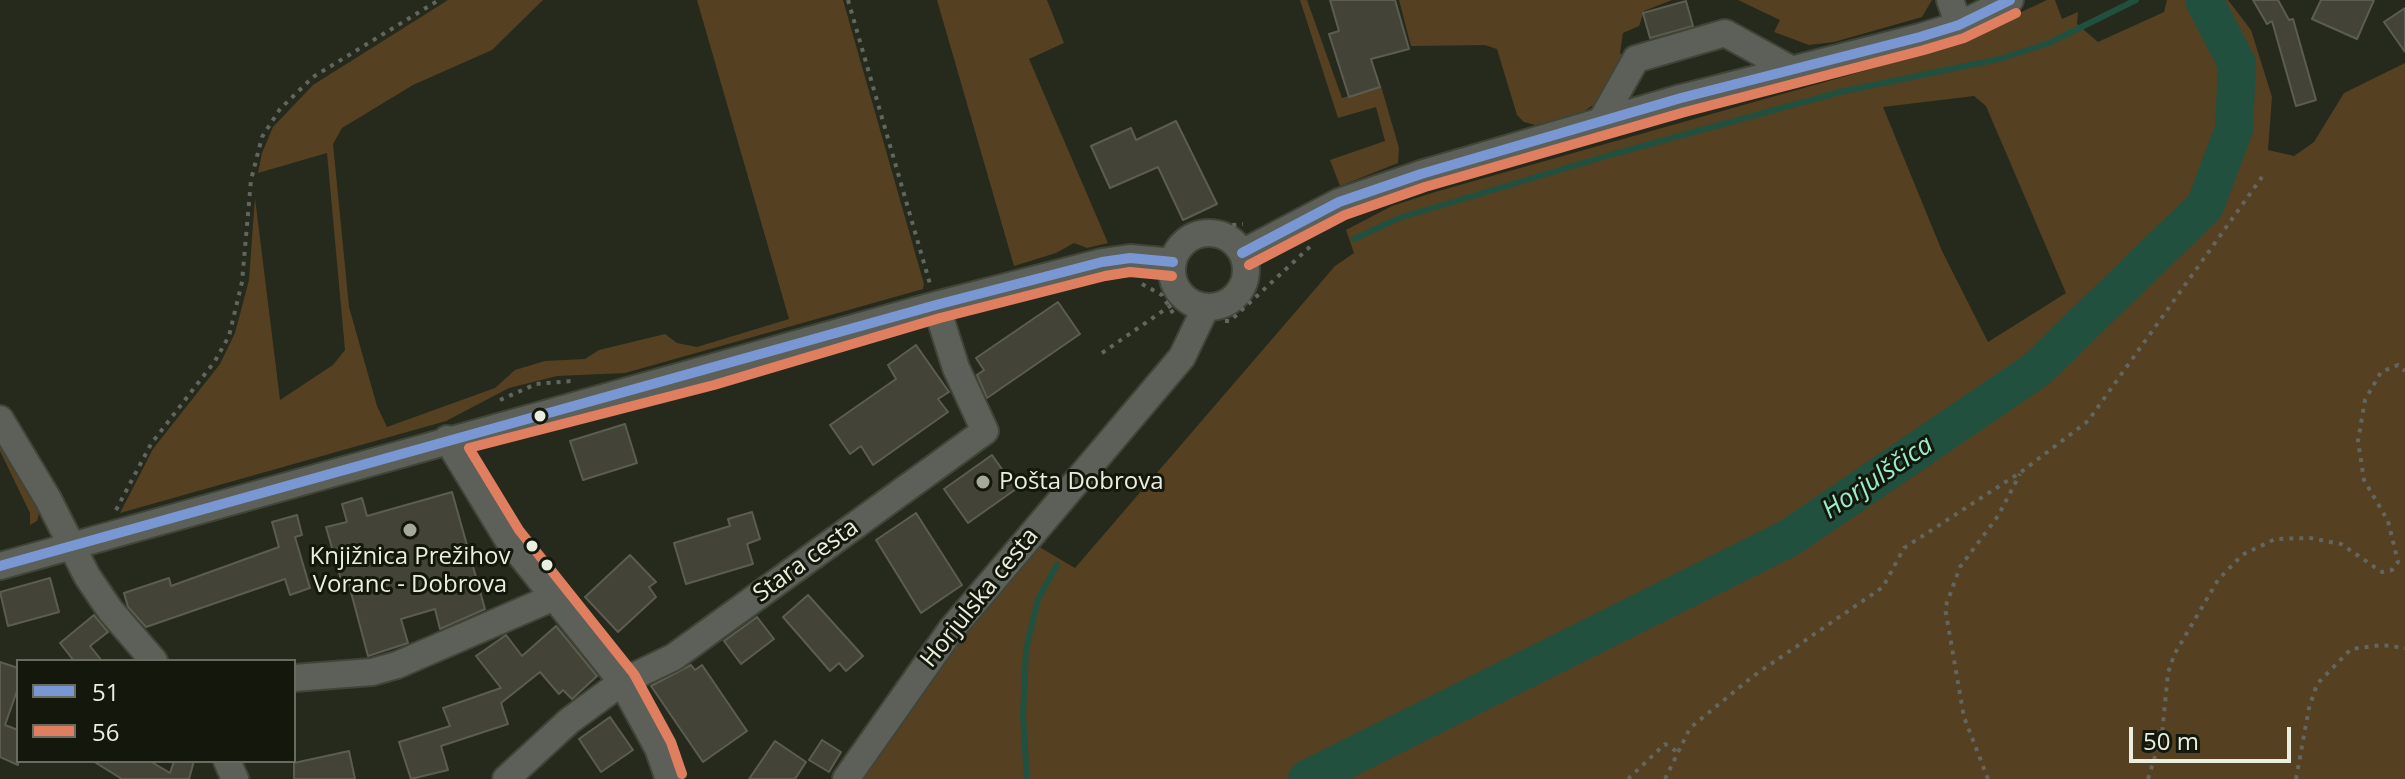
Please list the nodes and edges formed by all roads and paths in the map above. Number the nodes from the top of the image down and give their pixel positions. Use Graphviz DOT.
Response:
graph roads {
  1 [pos="439,0"];
  2 [pos="848,0"];
  3 [pos="2010,0"];
  4 [pos="1954,12"];
  5 [pos="1792,70"];
  6 [pos="1600,123"];
  7 [pos="2262,177"];
  8 [pos="1324,235"];
  9 [pos="1242,253"];
  10 [pos="1173,262"];
  11 [pos="1137,281"];
  12 [pos="936,305"];
  13 [pos="1190,308"];
  14 [pos="1102,353"];
  15 [pos="2405,371"];
  16 [pos="0,419"];
  17 [pos="447,439"];
  18 [pos="2021,472"];
  19 [pos="102,539"];
  20 [pos="71,547"];
  21 [pos="0,566"];
  22 [pos="552,598"];
  23 [pos="2405,648"];
  24 [pos="152,659"];
  25 [pos="296,678"];
  26 [pos="622,682"];
  27 [pos="1676,751"];
  28 [pos="506,779"];
  29 [pos="669,779"];
  30 [pos="846,779"];
  31 [pos="1628,779"];
  32 [pos="1665,779"];
  33 [pos="1988,779"];
  34 [pos="2148,779"];
  35 [pos="2296,779"];
  1 -- 19 [label="path"];
  2 -- 12 [label="path"];
  3 -- 4 [label="street"];
  4 -- 5 [label="street"];
  5 -- 6 [label="street"];
  5 -- 6 [label="street"];
  6 -- 9 [label="street"];
  7 -- 18 [label="path"];
  8 -- 13 [label="path"];
  9 -- 10 [label="street"];
  9 -- 13 [label="street"];
  10 -- 12 [label="street"];
  10 -- 13 [label="street"];
  11 -- 13 [label="path"];
  12 -- 17 [label="street"];
  12 -- 26 [label="street, Stara cesta"];
  13 -- 14 [label="path"];
  13 -- 30 [label="street, Horjulska cesta"];
  15 -- 34 [label="path"];
  16 -- 20 [label="street"];
  17 -- 19 [label="street"];
  17 -- 22 [label="street"];
  18 -- 27 [label="path"];
  18 -- 33 [label="path"];
  19 -- 20 [label="street"];
  20 -- 21 [label="street"];
  20 -- 24 [label="street"];
  22 -- 25 [label="street"];
  22 -- 26 [label="street"];
  23 -- 35 [label="path"];
  26 -- 28 [label="street, Stara cesta"];
  26 -- 29 [label="street"];
  27 -- 31 [label="path"];
  27 -- 32 [label="path"];
}
